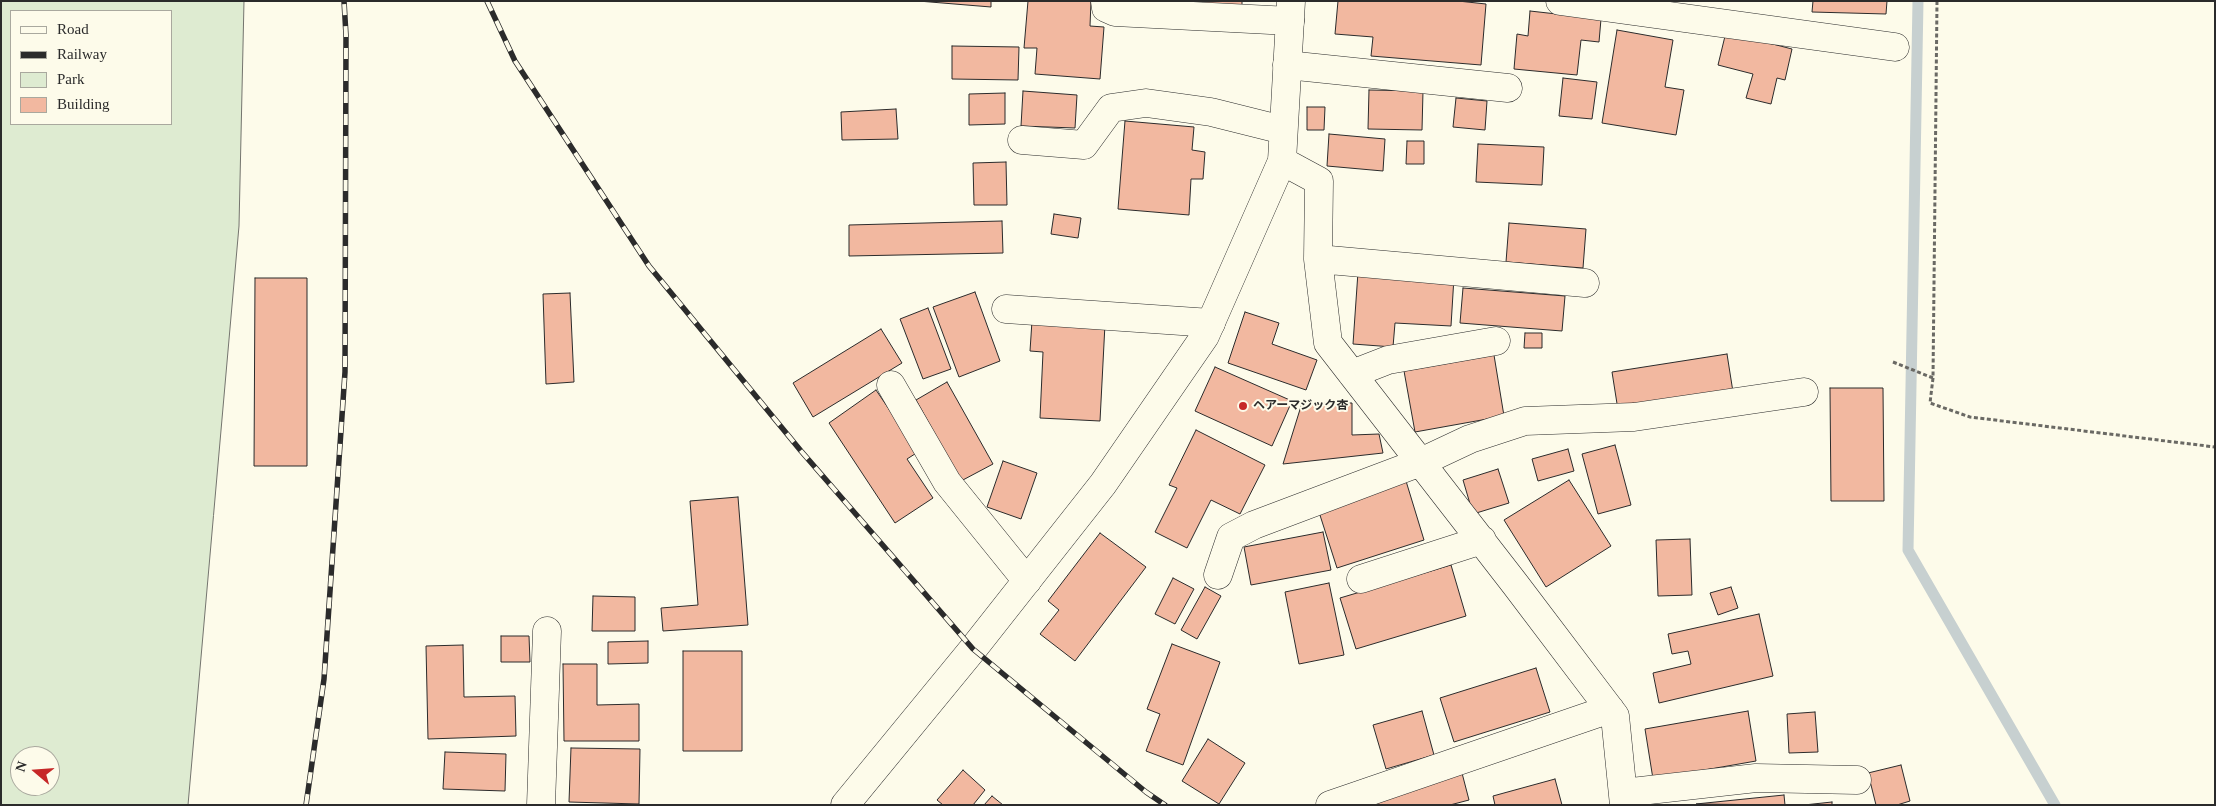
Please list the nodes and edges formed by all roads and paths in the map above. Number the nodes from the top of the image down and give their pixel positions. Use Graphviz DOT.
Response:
graph roads {
  1 [pos="1106,1"];
  2 [pos="1560,1"];
  3 [pos="1937,1"];
  4 [pos="1290,11"];
  5 [pos="1895,47"];
  6 [pos="1287,65"];
  7 [pos="1508,88"];
  8 [pos="1283,130"];
  9 [pos="1022,140"];
  10 [pos="1282,160"];
  11 [pos="1318,259"];
  12 [pos="1585,283"];
  13 [pos="1006,309"];
  14 [pos="1211,323"];
  15 [pos="1496,341"];
  16 [pos="1893,362"];
  17 [pos="1352,374"];
  18 [pos="1933,378"];
  19 [pos="890,385"];
  20 [pos="1804,392"];
  21 [pos="2215,447"];
  22 [pos="1421,462"];
  23 [pos="1482,540"];
  24 [pos="1218,575"];
  25 [pos="1361,579"];
  26 [pos="1027,581"];
  27 [pos="547,631"];
  28 [pos="1610,709"];
  29 [pos="1857,780"];
  30 [pos="1624,799"];
  31 [pos="541,805"];
  32 [pos="845,805"];
  33 [pos="1330,805"];
  1 -- 4 [label="street"];
  2 -- 5 [label="street"];
  3 -- 18 [label="path"];
  4 -- 6 [label="street"];
  6 -- 7 [label="street"];
  6 -- 8 [label="street"];
  8 -- 9 [label="street"];
  8 -- 10 [label="street"];
  10 -- 11 [label="street"];
  10 -- 14 [label="street"];
  11 -- 12 [label="street"];
  11 -- 17 [label="street"];
  13 -- 14 [label="street"];
  14 -- 26 [label="street"];
  15 -- 17 [label="street"];
  16 -- 18 [label="path"];
  17 -- 22 [label="street"];
  18 -- 21 [label="path"];
  19 -- 26 [label="street"];
  20 -- 22 [label="street"];
  22 -- 23 [label="street"];
  22 -- 24 [label="street"];
  23 -- 25 [label="street"];
  23 -- 28 [label="street"];
  26 -- 32 [label="street"];
  27 -- 31 [label="street"];
  28 -- 30 [label="street"];
  28 -- 33 [label="street"];
  29 -- 30 [label="street"];
}
